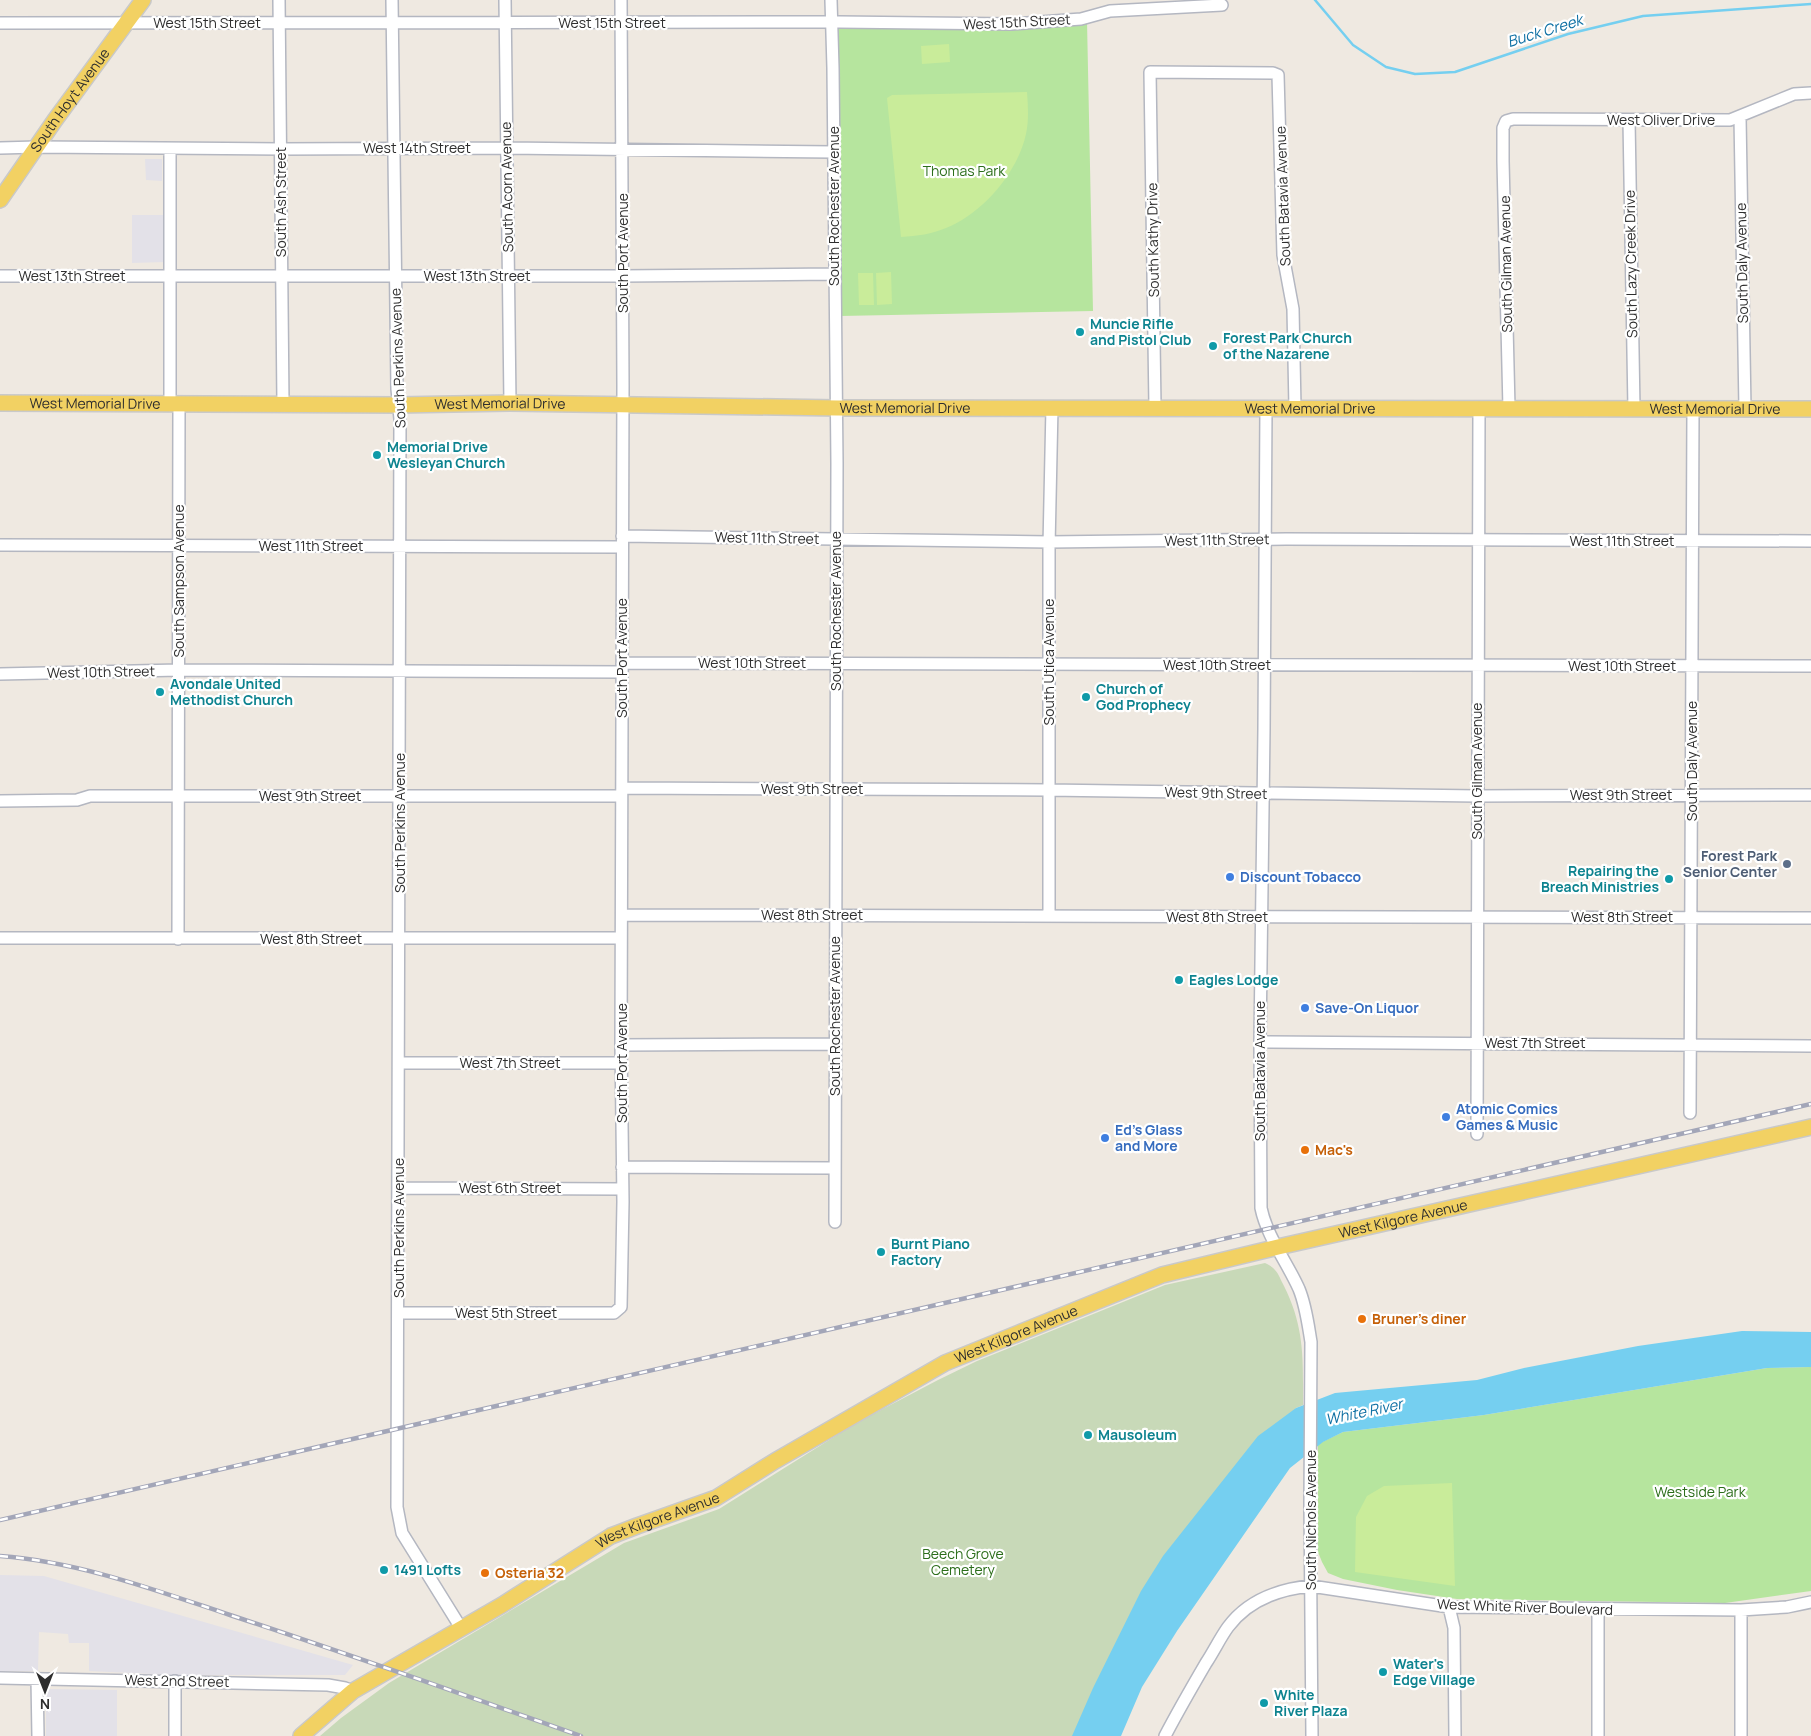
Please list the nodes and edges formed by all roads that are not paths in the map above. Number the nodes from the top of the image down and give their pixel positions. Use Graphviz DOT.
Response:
graph roads {
  1 [pos="143,0"];
  2 [pos="279,0"];
  3 [pos="392,0"];
  4 [pos="505,0"];
  5 [pos="621,0"];
  6 [pos="831,0"];
  7 [pos="1222,5"];
  8 [pos="393,22"];
  9 [pos="0,23"];
  10 [pos="127,23"];
  11 [pos="279,23"];
  12 [pos="622,23"];
  13 [pos="831,23"];
  14 [pos="505,24"];
  15 [pos="1278,75"];
  16 [pos="1811,92"];
  17 [pos="1740,117"];
  18 [pos="1629,120"];
  19 [pos="1506,121"];
  20 [pos="37,147"];
  21 [pos="0,148"];
  22 [pos="394,148"];
  23 [pos="506,148"];
  24 [pos="170,149"];
  25 [pos="281,149"];
  26 [pos="622,149"];
  27 [pos="833,152"];
  28 [pos="0,200"];
  29 [pos="834,274"];
  30 [pos="169,275"];
  31 [pos="282,275"];
  32 [pos="0,276"];
  33 [pos="396,276"];
  34 [pos="508,276"];
  35 [pos="622,276"];
  36 [pos="0,403"];
  37 [pos="510,403"];
  38 [pos="174,404"];
  39 [pos="283,404"];
  40 [pos="398,405"];
  41 [pos="623,406"];
  42 [pos="1052,407"];
  43 [pos="1155,407"];
  44 [pos="1266,407"];
  45 [pos="837,408"];
  46 [pos="1295,408"];
  47 [pos="1479,408"];
  48 [pos="1508,408"];
  49 [pos="1634,409"];
  50 [pos="1693,409"];
  51 [pos="1745,409"];
  52 [pos="1811,409"];
  53 [pos="1264,539"];
  54 [pos="1478,539"];
  55 [pos="836,540"];
  56 [pos="622,541"];
  57 [pos="1692,541"];
  58 [pos="1811,541"];
  59 [pos="1049,542"];
  60 [pos="0,545"];
  61 [pos="179,546"];
  62 [pos="400,546"];
  63 [pos="836,663"];
  64 [pos="1049,664"];
  65 [pos="1264,666"];
  66 [pos="1478,666"];
  67 [pos="1692,666"];
  68 [pos="1811,666"];
  69 [pos="622,667"];
  70 [pos="179,670"];
  71 [pos="400,671"];
  72 [pos="0,674"];
  73 [pos="836,789"];
  74 [pos="1048,790"];
  75 [pos="622,792"];
  76 [pos="1263,794"];
  77 [pos="1692,794"];
  78 [pos="1811,795"];
  79 [pos="178,796"];
  80 [pos="400,796"];
  81 [pos="1477,796"];
  82 [pos="0,801"];
  83 [pos="622,915"];
  84 [pos="835,916"];
  85 [pos="1049,916"];
  86 [pos="1262,917"];
  87 [pos="1477,917"];
  88 [pos="1690,917"];
  89 [pos="1811,918"];
  90 [pos="0,938"];
  91 [pos="178,938"];
  92 [pos="400,938"];
  93 [pos="621,938"];
  94 [pos="1260,1042"];
  95 [pos="1477,1043"];
  96 [pos="835,1044"];
  97 [pos="1690,1044"];
  98 [pos="621,1045"];
  99 [pos="1811,1046"];
  100 [pos="399,1063"];
  101 [pos="621,1063"];
  102 [pos="1690,1114"];
  103 [pos="1811,1126"];
  104 [pos="1477,1134"];
  105 [pos="622,1167"];
  106 [pos="835,1168"];
  107 [pos="398,1188"];
  108 [pos="622,1188"];
  109 [pos="835,1222"];
  110 [pos="1265,1224"];
  111 [pos="1278,1247"];
  112 [pos="398,1313"];
  113 [pos="614,1313"];
  114 [pos="1311,1586"];
  115 [pos="1811,1602"];
  116 [pos="1449,1607"];
  117 [pos="1598,1609"];
  118 [pos="1741,1610"];
  119 [pos="461,1628"];
  120 [pos="0,1678"];
  121 [pos="37,1679"];
  122 [pos="175,1681"];
  123 [pos="353,1691"];
  124 [pos="38,1736"];
  125 [pos="175,1736"];
  126 [pos="301,1736"];
  127 [pos="1165,1736"];
  128 [pos="1312,1736"];
  129 [pos="1455,1736"];
  130 [pos="1598,1736"];
  131 [pos="1741,1736"];
  1 -- 10 [label="main road, South Hoyt Avenue"];
  2 -- 11 [label="street, South Ash Street"];
  3 -- 8 [label="street, South Perkins Avenue"];
  4 -- 14 [label="street, South Acorn Avenue"];
  5 -- 12 [label="street, South Port Avenue"];
  6 -- 13 [label="street, South Rochester Avenue"];
  7 -- 13 [label="street, West 15th Street"];
  8 -- 11 [label="street, West 15th Street"];
  8 -- 14 [label="street, West 15th Street"];
  8 -- 22 [label="street, South Perkins Avenue"];
  9 -- 10 [label="street, West 15th Street"];
  10 -- 11 [label="street, West 15th Street"];
  10 -- 20 [label="main road, South Hoyt Avenue"];
  11 -- 25 [label="street, South Ash Street"];
  12 -- 13 [label="street, West 15th Street"];
  12 -- 14 [label="street, West 15th Street"];
  12 -- 26 [label="street, South Port Avenue"];
  13 -- 27 [label="street, South Rochester Avenue"];
  14 -- 23 [label="street, South Acorn Avenue"];
  15 -- 43 [label="street, South Kathy Drive"];
  15 -- 46 [label="street, South Batavia Avenue"];
  16 -- 17 [label="street, West Oliver Drive"];
  17 -- 18 [label="street, West Oliver Drive"];
  17 -- 51 [label="street, South Daly Avenue"];
  18 -- 19 [label="street, West Oliver Drive"];
  18 -- 49 [label="street, South Lazy Creek Drive"];
  19 -- 48 [label="street, South Gilman Avenue"];
  20 -- 21 [label="street, West 14th Street"];
  20 -- 24 [label="street, West 14th Street"];
  20 -- 28 [label="main road, South Hoyt Avenue"];
  22 -- 23 [label="street, West 14th Street"];
  22 -- 25 [label="street, West 14th Street"];
  22 -- 33 [label="street, South Perkins Avenue"];
  23 -- 26 [label="street, West 14th Street"];
  23 -- 34 [label="street, South Acorn Avenue"];
  24 -- 25 [label="street, West 14th Street"];
  24 -- 30 [label="street, South Sampson Avenue"];
  25 -- 31 [label="street, South Ash Street"];
  26 -- 27 [label="street, West 14th Street"];
  26 -- 35 [label="street, South Port Avenue"];
  27 -- 29 [label="street, South Rochester Avenue"];
  29 -- 35 [label="street, West 13th Street"];
  29 -- 45 [label="street, South Rochester Avenue"];
  30 -- 31 [label="street, West 13th Street"];
  30 -- 32 [label="street, West 13th Street"];
  30 -- 38 [label="street, South Sampson Avenue"];
  31 -- 33 [label="street, West 13th Street"];
  31 -- 39 [label="street, South Ash Street"];
  33 -- 34 [label="street, West 13th Street"];
  33 -- 40 [label="street, South Perkins Avenue"];
  34 -- 35 [label="street, West 13th Street"];
  34 -- 37 [label="street, South Acorn Avenue"];
  35 -- 41 [label="street, South Port Avenue"];
  36 -- 38 [label="main road, West Memorial Drive"];
  37 -- 40 [label="main road, West Memorial Drive"];
  37 -- 41 [label="main road, West Memorial Drive"];
  38 -- 39 [label="main road, West Memorial Drive"];
  38 -- 61 [label="street, South Sampson Avenue"];
  39 -- 40 [label="main road, West Memorial Drive"];
  40 -- 62 [label="street, South Perkins Avenue"];
  41 -- 45 [label="main road, West Memorial Drive"];
  41 -- 56 [label="street, South Port Avenue"];
  42 -- 43 [label="main road, West Memorial Drive"];
  42 -- 45 [label="main road, West Memorial Drive"];
  42 -- 59 [label="street, South Utica Avenue"];
  43 -- 44 [label="main road, West Memorial Drive"];
  44 -- 46 [label="main road, West Memorial Drive"];
  44 -- 53 [label="street, South Batavia Avenue"];
  45 -- 55 [label="street, South Rochester Avenue"];
  46 -- 47 [label="main road, West Memorial Drive"];
  47 -- 48 [label="main road, West Memorial Drive"];
  47 -- 54 [label="street, South Gilman Avenue"];
  48 -- 49 [label="main road, West Memorial Drive"];
  49 -- 50 [label="main road, West Memorial Drive"];
  50 -- 51 [label="main road, West Memorial Drive"];
  50 -- 57 [label="street, South Daly Avenue"];
  51 -- 52 [label="main road, West Memorial Drive"];
  53 -- 54 [label="street, West 11th Street"];
  53 -- 59 [label="street, West 11th Street"];
  53 -- 65 [label="street, South Batavia Avenue"];
  54 -- 57 [label="street, West 11th Street"];
  54 -- 66 [label="street, South Gilman Avenue"];
  55 -- 56 [label="street, West 11th Street"];
  55 -- 59 [label="street, West 11th Street"];
  55 -- 63 [label="street, South Rochester Avenue"];
  56 -- 62 [label="street, West 11th Street"];
  56 -- 69 [label="street, South Port Avenue"];
  57 -- 58 [label="street, West 11th Street"];
  57 -- 67 [label="street, South Daly Avenue"];
  59 -- 64 [label="street, South Utica Avenue"];
  60 -- 61 [label="street, West 11th Street"];
  61 -- 62 [label="street, West 11th Street"];
  61 -- 70 [label="street, South Sampson Avenue"];
  62 -- 71 [label="street, South Perkins Avenue"];
  63 -- 64 [label="street, West 10th Street"];
  63 -- 69 [label="street, West 10th Street"];
  63 -- 73 [label="street, South Rochester Avenue"];
  64 -- 65 [label="street, West 10th Street"];
  64 -- 74 [label="street, South Utica Avenue"];
  65 -- 66 [label="street, West 10th Street"];
  65 -- 76 [label="street, South Batavia Avenue"];
  66 -- 67 [label="street, West 10th Street"];
  66 -- 81 [label="street, South Gilman Avenue"];
  67 -- 68 [label="street, West 10th Street"];
  67 -- 77 [label="street, South Daly Avenue"];
  69 -- 71 [label="street, West 10th Street"];
  69 -- 75 [label="street, South Port Avenue"];
  70 -- 71 [label="street, West 10th Street"];
  70 -- 72 [label="street, West 10th Street"];
  70 -- 79 [label="street, South Sampson Avenue"];
  71 -- 80 [label="street, South Perkins Avenue"];
  73 -- 74 [label="street, West 9th Street"];
  73 -- 75 [label="street, West 9th Street"];
  73 -- 84 [label="street, South Rochester Avenue"];
  74 -- 76 [label="street, West 9th Street"];
  74 -- 85 [label="street, South Utica Avenue"];
  75 -- 80 [label="street, West 9th Street"];
  75 -- 83 [label="street, South Port Avenue"];
  76 -- 81 [label="street, West 9th Street"];
  76 -- 86 [label="street, South Batavia Avenue"];
  77 -- 78 [label="street, West 9th Street"];
  77 -- 81 [label="street, West 9th Street"];
  77 -- 88 [label="street, South Daly Avenue"];
  79 -- 80 [label="street, West 9th Street"];
  79 -- 82 [label="street, West 9th Street"];
  79 -- 91 [label="street, South Sampson Avenue"];
  80 -- 92 [label="street, South Perkins Avenue"];
  81 -- 87 [label="street, South Gilman Avenue"];
  83 -- 84 [label="street, West 8th Street"];
  83 -- 93 [label="street, South Port Avenue"];
  84 -- 85 [label="street, West 8th Street"];
  84 -- 96 [label="street, South Rochester Avenue"];
  85 -- 86 [label="street, West 8th Street"];
  86 -- 87 [label="street, West 8th Street"];
  86 -- 94 [label="street, South Batavia Avenue"];
  87 -- 88 [label="street, West 8th Street"];
  87 -- 95 [label="street, South Gilman Avenue"];
  88 -- 89 [label="street, West 8th Street"];
  88 -- 97 [label="street, South Daly Avenue"];
  90 -- 91 [label="street, West 8th Street"];
  91 -- 92 [label="street, West 8th Street"];
  92 -- 93 [label="street, West 8th Street"];
  92 -- 100 [label="street, South Perkins Avenue"];
  93 -- 98 [label="street, South Port Avenue"];
  94 -- 95 [label="street, West 7th Street"];
  94 -- 110 [label="street, South Batavia Avenue"];
  95 -- 97 [label="street, West 7th Street"];
  95 -- 104 [label="street, South Gilman Avenue"];
  96 -- 98 [label="street"];
  96 -- 106 [label="street, South Rochester Avenue"];
  97 -- 99 [label="street, West 7th Street"];
  97 -- 102 [label="street, South Daly Avenue"];
  98 -- 101 [label="street, South Port Avenue"];
  100 -- 101 [label="street, West 7th Street"];
  100 -- 107 [label="street, South Perkins Avenue"];
  101 -- 105 [label="street, South Port Avenue"];
  103 -- 111 [label="main road, West Kilgore Avenue"];
  105 -- 106 [label="street"];
  105 -- 108 [label="street, South Port Avenue"];
  106 -- 109 [label="street, South Rochester Avenue"];
  107 -- 108 [label="street, West 6th Street"];
  107 -- 112 [label="street, South Perkins Avenue"];
  108 -- 113 [label="street, South Port Avenue"];
  110 -- 111 [label="street, South Nichols Avenue"];
  111 -- 114 [label="street, South Nichols Avenue"];
  111 -- 119 [label="main road, West Kilgore Avenue"];
  112 -- 113 [label="street, West 5th Street"];
  112 -- 119 [label="street, South Perkins Avenue"];
  114 -- 116 [label="street, West White River Boulevard"];
  114 -- 127 [label="street, West White River Boulevard"];
  114 -- 128 [label="street, South Nichols Avenue"];
  115 -- 118 [label="street, West White River Boulevard"];
  116 -- 117 [label="street, West White River Boulevard"];
  116 -- 129 [label="street"];
  117 -- 118 [label="street, West White River Boulevard"];
  117 -- 130 [label="street"];
  118 -- 131 [label="street"];
  119 -- 123 [label="main road, West Kilgore Avenue"];
  120 -- 121 [label="street, West 2nd Street"];
  121 -- 122 [label="street, West 2nd Street"];
  121 -- 124 [label="street"];
  122 -- 123 [label="street, West 2nd Street"];
  122 -- 125 [label="street"];
  123 -- 126 [label="main road, West Kilgore Avenue"];
}
